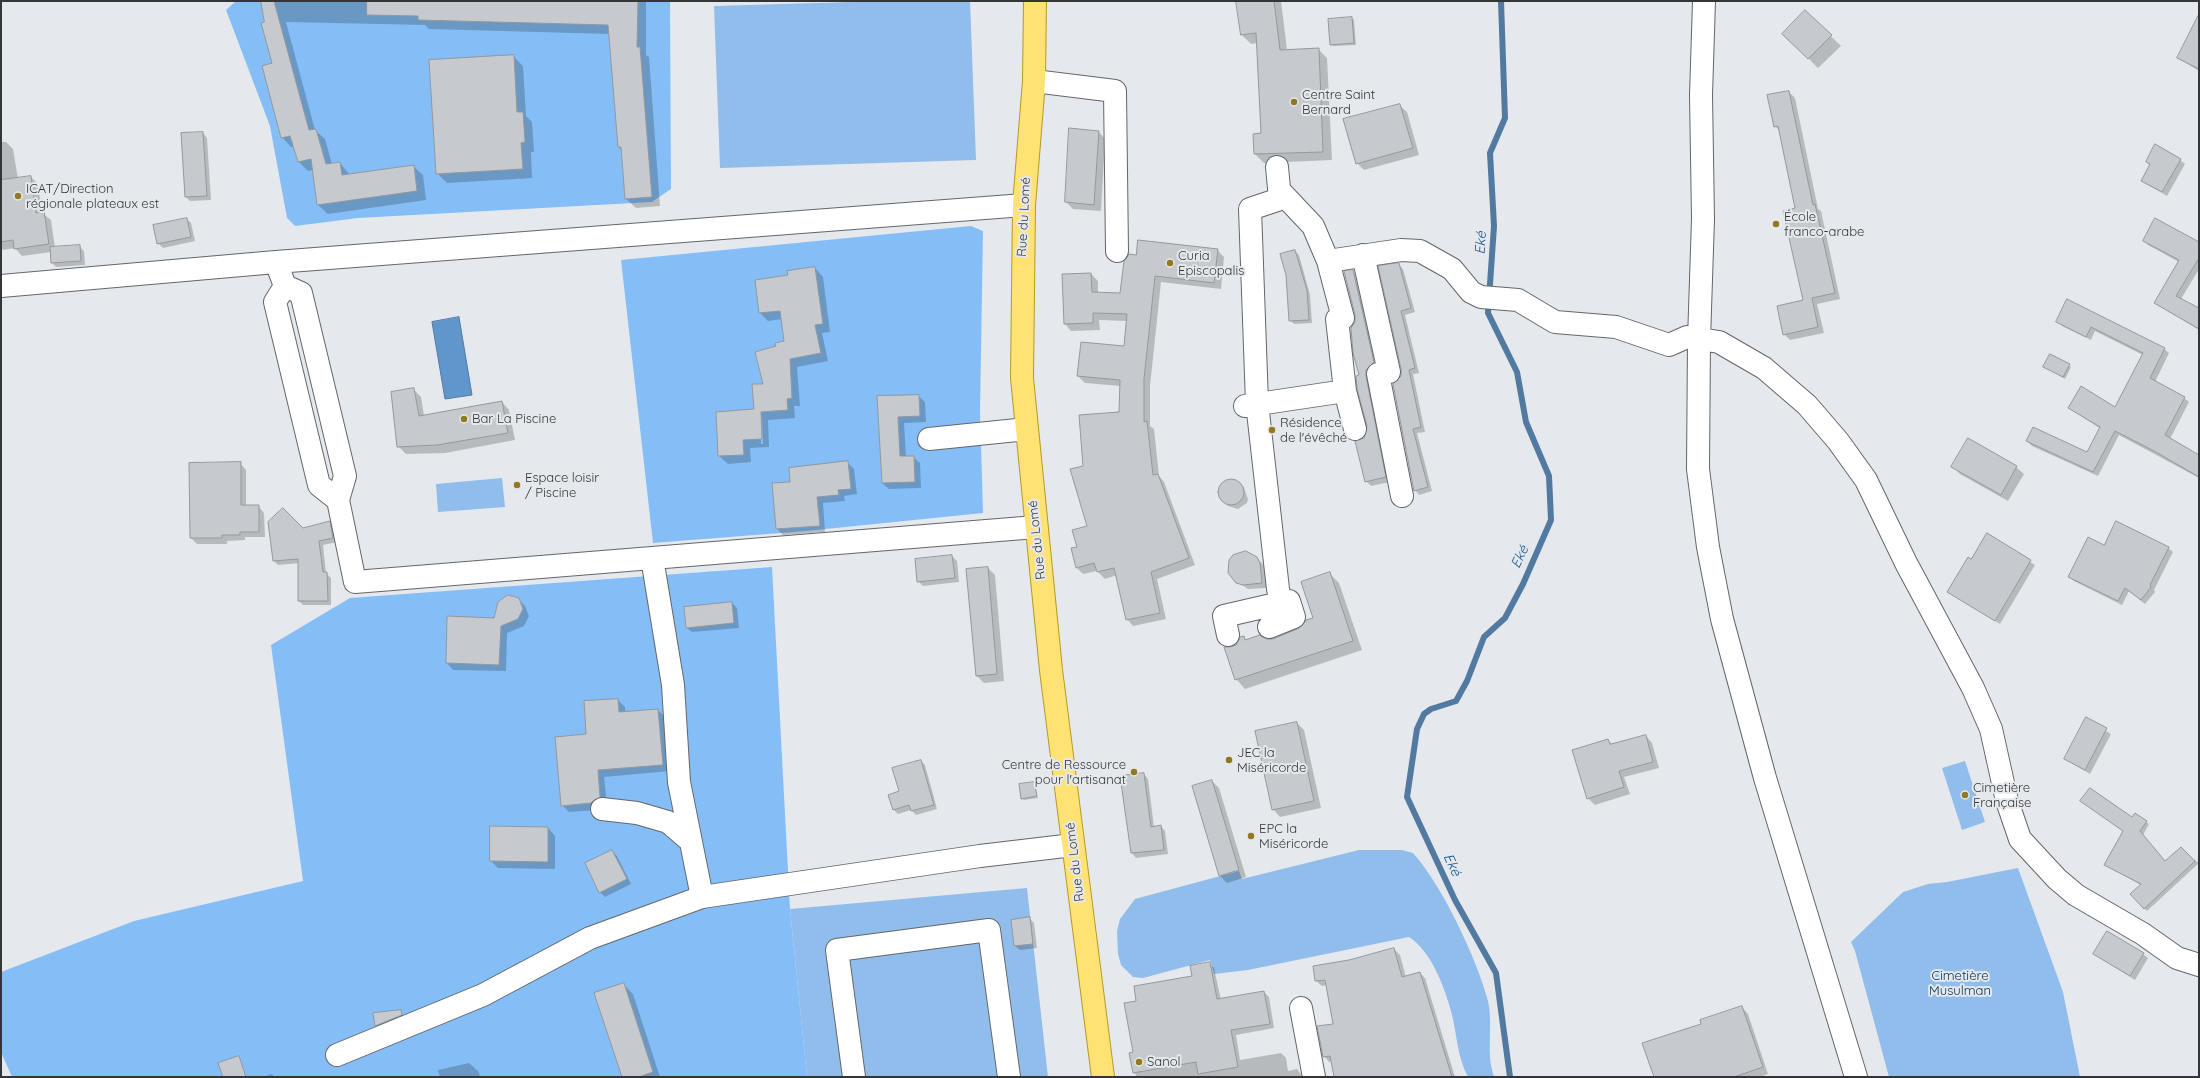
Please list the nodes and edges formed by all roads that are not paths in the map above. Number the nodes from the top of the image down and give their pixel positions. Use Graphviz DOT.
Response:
graph roads {
  1 [pos="1035,1"];
  2 [pos="1704,1"];
  3 [pos="1034,81"];
  4 [pos="1277,167"];
  5 [pos="1279,190"];
  6 [pos="1024,205"];
  7 [pos="1117,251"];
  8 [pos="1363,255"];
  9 [pos="1328,261"];
  10 [pos="276,262"];
  11 [pos="1,286"];
  12 [pos="1699,340"];
  13 [pos="1345,391"];
  14 [pos="1251,404"];
  15 [pos="1027,429"];
  16 [pos="1355,429"];
  17 [pos="929,439"];
  18 [pos="1402,496"];
  19 [pos="1036,528"];
  20 [pos="652,558"];
  21 [pos="1281,603"];
  22 [pos="1269,627"];
  23 [pos="1228,635"];
  24 [pos="602,809"];
  25 [pos="689,840"];
  26 [pos="1073,845"];
  27 [pos="702,897"];
  28 [pos="2199,965"];
  29 [pos="1301,1008"];
  30 [pos="337,1055"];
  31 [pos="854,1077"];
  32 [pos="1009,1077"];
  33 [pos="1103,1077"];
  34 [pos="1314,1077"];
  35 [pos="1856,1077"];
  1 -- 3 [label="main road, Rue du Lomé"];
  2 -- 12 [label="street"];
  3 -- 6 [label="main road, Rue du Lomé"];
  3 -- 7 [label="street"];
  4 -- 5 [label="street"];
  5 -- 9 [label="street"];
  5 -- 14 [label="street"];
  6 -- 10 [label="street"];
  6 -- 15 [label="main road, Rue du Lomé"];
  8 -- 9 [label="street"];
  8 -- 12 [label="street"];
  8 -- 18 [label="street"];
  9 -- 13 [label="street"];
  10 -- 11 [label="street"];
  10 -- 20 [label="street"];
  12 -- 28 [label="street"];
  12 -- 35 [label="street"];
  13 -- 14 [label="street"];
  13 -- 16 [label="street"];
  14 -- 21 [label="street"];
  15 -- 17 [label="street"];
  15 -- 19 [label="main road, Rue du Lomé"];
  19 -- 20 [label="street"];
  19 -- 26 [label="main road, Rue du Lomé"];
  20 -- 25 [label="street"];
  21 -- 22 [label="street"];
  21 -- 23 [label="street"];
  24 -- 25 [label="street"];
  25 -- 27 [label="street"];
  26 -- 27 [label="street"];
  26 -- 33 [label="main road, Rue du Lomé"];
  27 -- 30 [label="street"];
  29 -- 34 [label="street"];
  31 -- 32 [label="street"];
}
